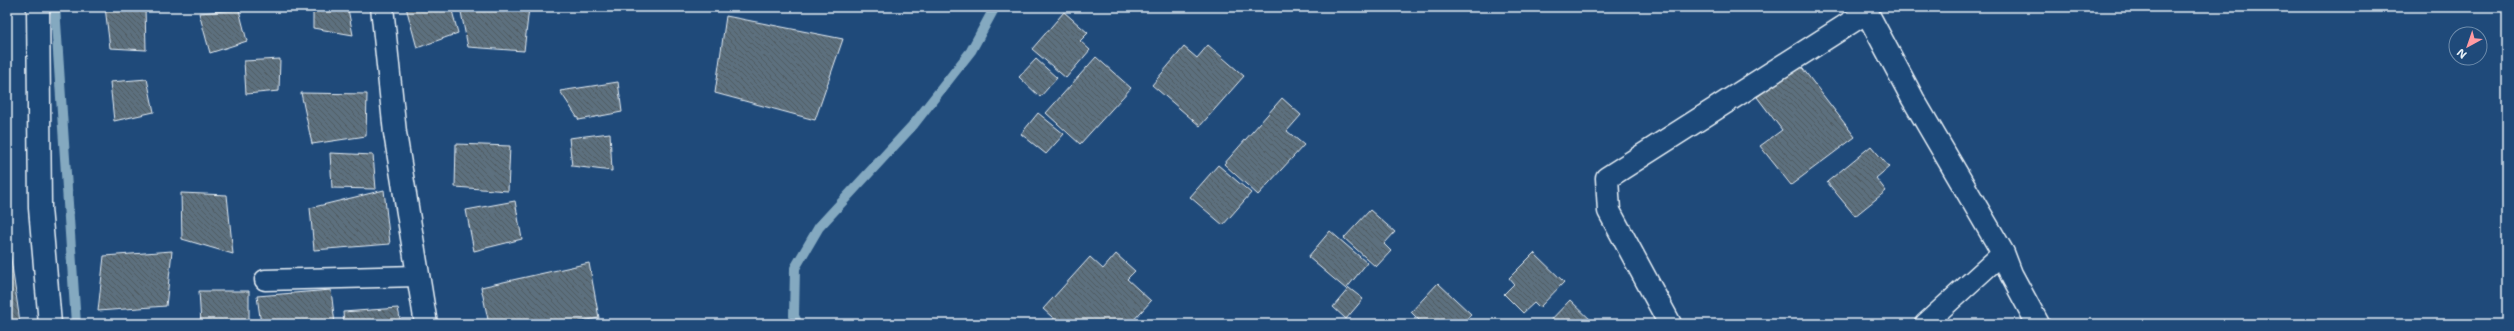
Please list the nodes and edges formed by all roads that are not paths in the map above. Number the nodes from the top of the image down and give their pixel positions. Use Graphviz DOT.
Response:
graph roads {
  1 [pos="38,7"];
  2 [pos="382,7"];
  3 [pos="1866,10"];
  4 [pos="2003,253"];
  5 [pos="417,276"];
  6 [pos="264,280"];
  7 [pos="50,324"];
  8 [pos="426,324"];
  9 [pos="1670,324"];
  10 [pos="1925,324"];
  11 [pos="2038,324"];
  1 -- 7 [label="street"];
  2 -- 5 [label="street"];
  3 -- 4 [label="street"];
  3 -- 9 [label="street"];
  4 -- 10 [label="lane"];
  4 -- 11 [label="street"];
  5 -- 6 [label="lane"];
  5 -- 8 [label="street"];
}
